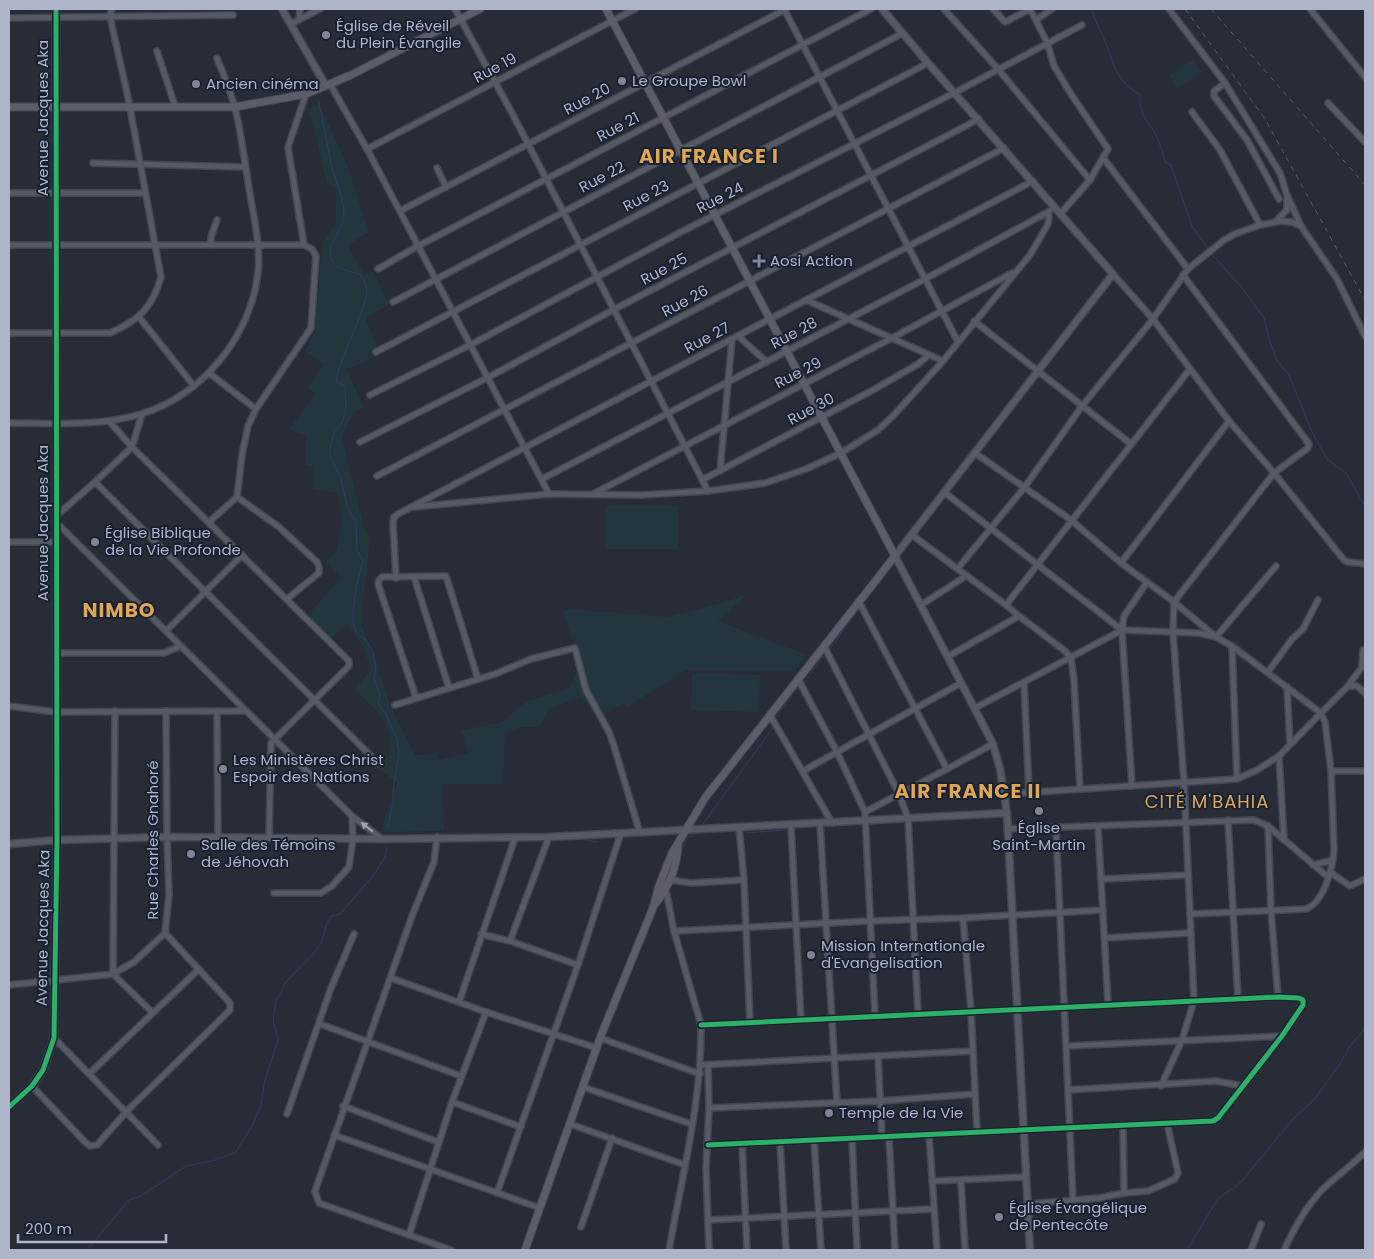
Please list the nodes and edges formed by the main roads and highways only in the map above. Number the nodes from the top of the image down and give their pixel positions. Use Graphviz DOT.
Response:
graph roads {
  1 [pos="480,9"];
  2 [pos="606,9"];
  3 [pos="9,107"];
  4 [pos="678,841"];
  5 [pos="653,908"];
  6 [pos="526,1250"];
  1 -- 3 [label="main road"];
  2 -- 4 [label="main road"];
  4 -- 5 [label="main road"];
  4 -- 5 [label="main road"];
  5 -- 6 [label="main road"];
}
